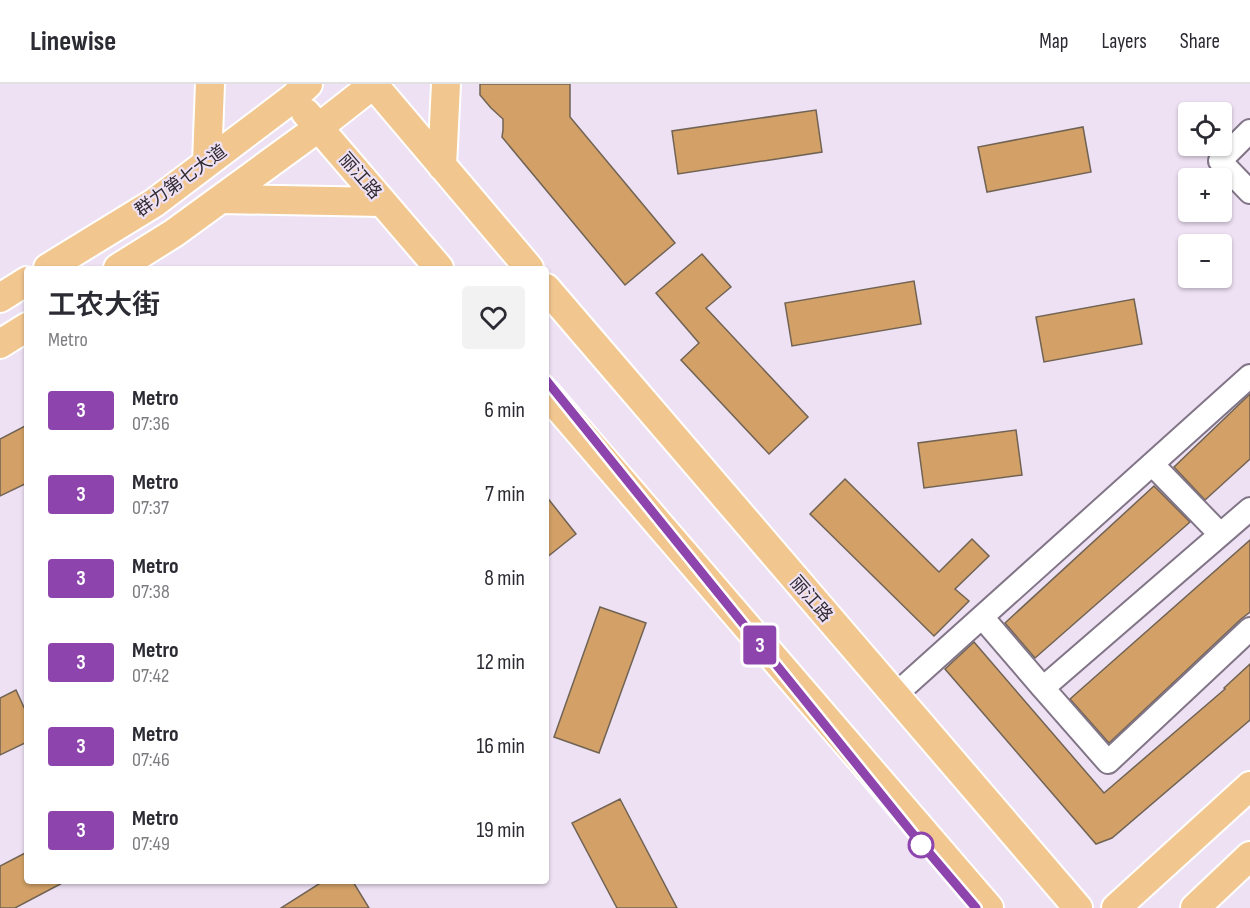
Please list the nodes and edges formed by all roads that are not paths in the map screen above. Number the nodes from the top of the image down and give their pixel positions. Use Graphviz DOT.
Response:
graph roads {
  1 [pos="210,84"];
  2 [pos="373,84"];
  3 [pos="446,84"];
  4 [pos="294,89"];
  5 [pos="318,128"];
  6 [pos="1250,131"];
  7 [pos="207,163"];
  8 [pos="442,166"];
  9 [pos="1250,192"];
  10 [pos="221,199"];
  11 [pos="382,202"];
  12 [pos="51,266"];
  13 [pos="121,266"];
  14 [pos="437,266"];
  15 [pos="527,266"];
  16 [pos="24,284"];
  17 [pos="549,292"];
  18 [pos="0,298"];
  19 [pos="24,329"];
  20 [pos="0,344"];
  21 [pos="1250,376"];
  22 [pos="549,396"];
  23 [pos="1152,464"];
  24 [pos="1250,509"];
  25 [pos="1221,534"];
  26 [pos="982,617"];
  27 [pos="1250,629"];
  28 [pos="1043,688"];
  29 [pos="894,696"];
  30 [pos="1250,786"];
  31 [pos="1250,856"];
  32 [pos="990,908"];
  33 [pos="1078,908"];
  34 [pos="1116,908"];
  35 [pos="1195,908"];
  1 -- 7 [label="main road"];
  2 -- 5 [label="main road, 群力第七大道"];
  2 -- 8 [label="main road"];
  3 -- 8 [label="main road"];
  4 -- 5 [label="main road, 丽江路"];
  4 -- 7 [label="main road, 群力第七大道"];
  5 -- 10 [label="main road, 群力第七大道"];
  5 -- 11 [label="main road, 丽江路"];
  6 -- 9 [label="street"];
  7 -- 12 [label="main road, 群力第七大道"];
  8 -- 15 [label="main road"];
  10 -- 11 [label="main road"];
  10 -- 13 [label="main road, 群力第七大道"];
  11 -- 14 [label="main road, 丽江路"];
  16 -- 18 [label="main road"];
  17 -- 29 [label="main road, 丽江路"];
  19 -- 20 [label="main road"];
  21 -- 23 [label="street"];
  22 -- 32 [label="main road"];
  23 -- 25 [label="street"];
  23 -- 26 [label="street"];
  24 -- 25 [label="street"];
  25 -- 28 [label="street"];
  26 -- 28 [label="street"];
  26 -- 29 [label="street"];
  27 -- 28 [label="street"];
  29 -- 33 [label="main road, 丽江路"];
  30 -- 34 [label="main road"];
  31 -- 35 [label="main road"];
}
